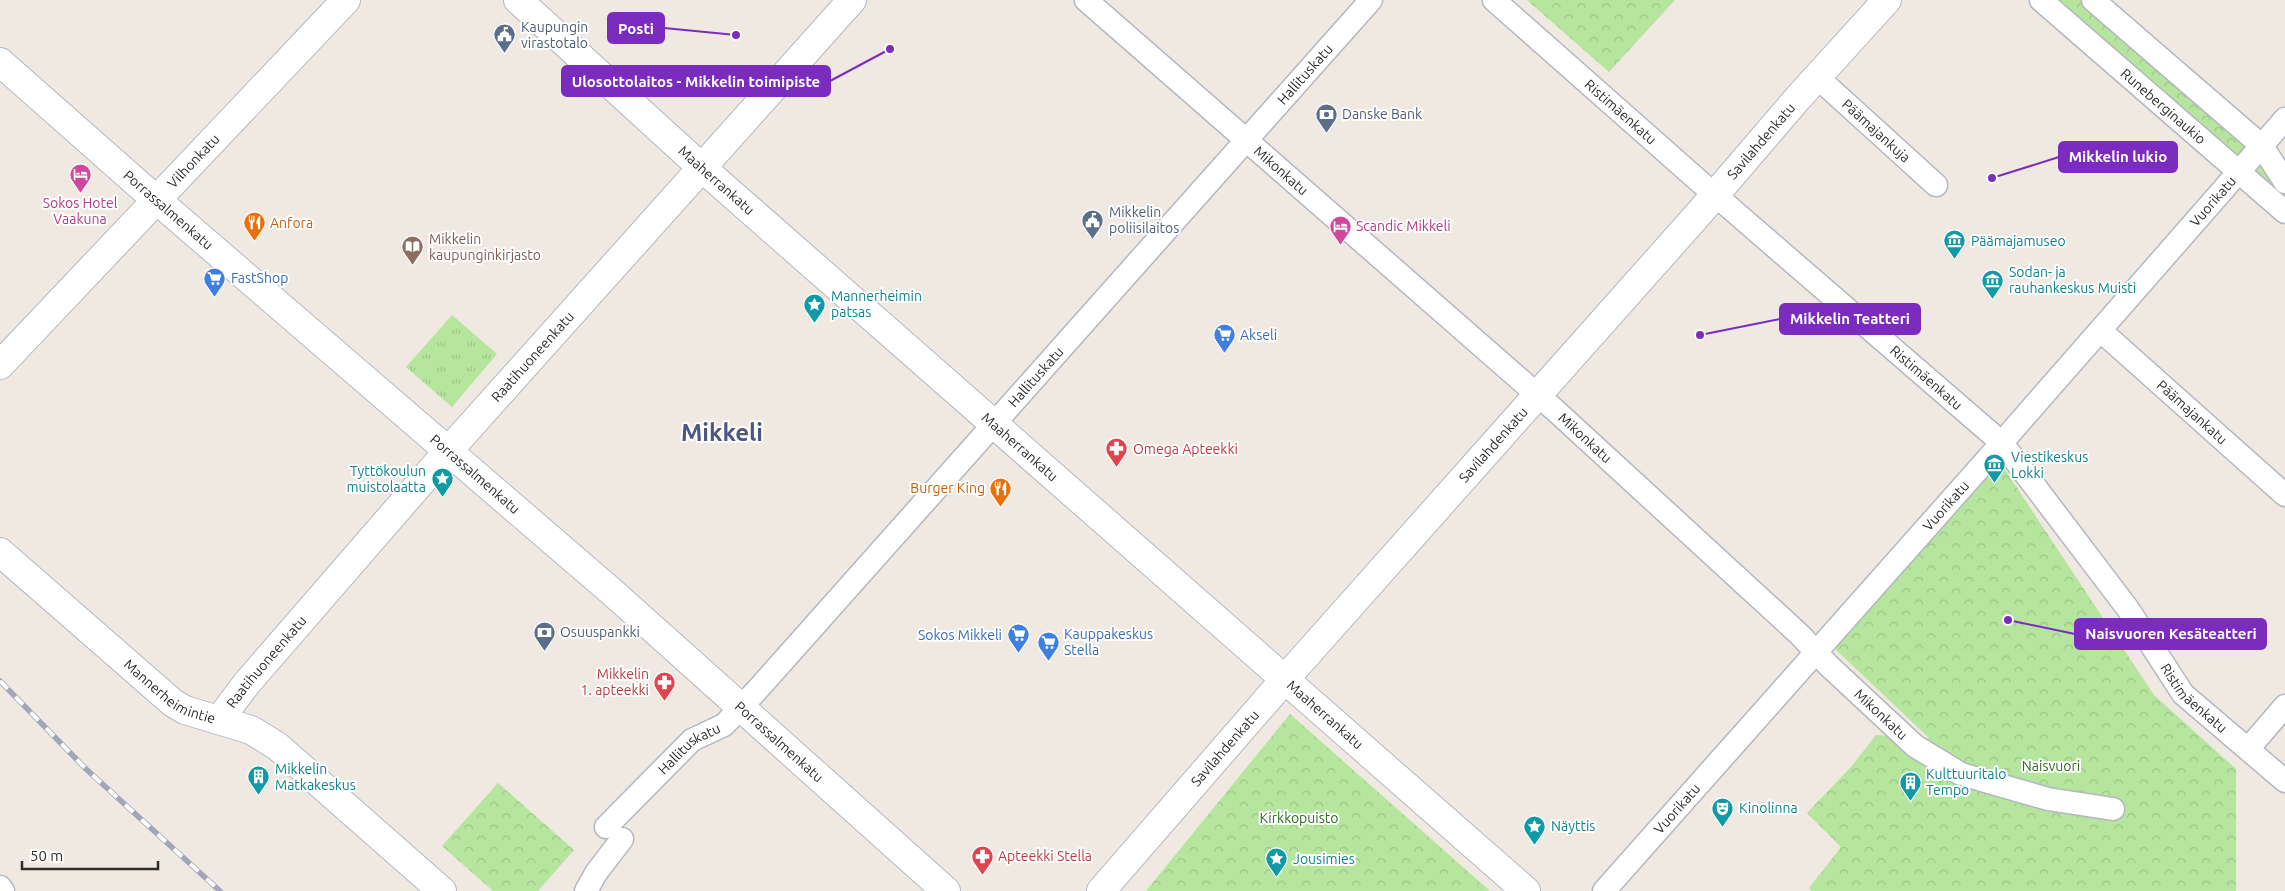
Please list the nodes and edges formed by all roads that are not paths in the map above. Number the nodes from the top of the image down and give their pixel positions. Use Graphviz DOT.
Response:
graph roads {
  1 [pos="346,0"];
  2 [pos="518,0"];
  3 [pos="852,0"];
  4 [pos="1086,0"];
  5 [pos="1371,0"];
  6 [pos="1494,0"];
  7 [pos="1887,0"];
  8 [pos="2041,0"];
  9 [pos="2093,0"];
  10 [pos="0,62"];
  11 [pos="1817,77"];
  12 [pos="2285,119"];
  13 [pos="1247,140"];
  14 [pos="2262,146"];
  15 [pos="701,167"];
  16 [pos="2239,172"];
  17 [pos="2285,182"];
  18 [pos="1936,185"];
  19 [pos="1715,195"];
  20 [pos="157,201"];
  21 [pos="2285,212"];
  22 [pos="2101,331"];
  23 [pos="0,365"];
  24 [pos="1537,394"];
  25 [pos="994,424"];
  26 [pos="2002,443"];
  27 [pos="450,450"];
  28 [pos="2285,495"];
  29 [pos="0,552"];
  30 [pos="1817,651"];
  31 [pos="1285,679"];
  32 [pos="2285,706"];
  33 [pos="742,707"];
  34 [pos="219,720"];
  35 [pos="2248,749"];
  36 [pos="2285,781"];
  37 [pos="2114,809"];
  38 [pos="0,887"];
  39 [pos="3,891"];
  40 [pos="442,891"];
  41 [pos="586,891"];
  42 [pos="946,891"];
  43 [pos="1101,891"];
  44 [pos="1526,891"];
  45 [pos="1604,891"];
  1 -- 20 [label="street, Vilhonkatu"];
  2 -- 15 [label="street, Maaherrankatu"];
  3 -- 15 [label="street, Raatihuoneenkatu"];
  4 -- 13 [label="street, Mikonkatu"];
  5 -- 13 [label="street, Hallituskatu"];
  6 -- 19 [label="street, Ristimäenkatu"];
  7 -- 11 [label="street, Savilahdenkatu"];
  8 -- 16 [label="street, Runeberginaukio"];
  9 -- 14 [label="street"];
  10 -- 20 [label="street, Porrassalmenkatu"];
  11 -- 18 [label="street, Päämajankuja"];
  11 -- 19 [label="street, Savilahdenkatu"];
  12 -- 14 [label="street, Vuorikatu"];
  13 -- 24 [label="street, Mikonkatu"];
  13 -- 25 [label="street, Hallituskatu"];
  14 -- 16 [label="street, Vuorikatu"];
  14 -- 17 [label="street"];
  15 -- 25 [label="street, Maaherrankatu"];
  15 -- 27 [label="street, Raatihuoneenkatu"];
  16 -- 21 [label="street, Runeberginaukio"];
  16 -- 22 [label="street, Vuorikatu"];
  19 -- 24 [label="street, Savilahdenkatu"];
  19 -- 26 [label="street, Ristimäenkatu"];
  20 -- 23 [label="street, Vilhonkatu"];
  20 -- 27 [label="street, Porrassalmenkatu"];
  22 -- 26 [label="street, Vuorikatu"];
  22 -- 28 [label="street, Päämajankatu"];
  24 -- 30 [label="street, Mikonkatu"];
  24 -- 31 [label="street, Savilahdenkatu"];
  25 -- 31 [label="street, Maaherrankatu"];
  25 -- 33 [label="street, Hallituskatu"];
  26 -- 30 [label="street, Vuorikatu"];
  26 -- 35 [label="street, Ristimäenkatu"];
  27 -- 33 [label="street, Porrassalmenkatu"];
  27 -- 34 [label="street, Raatihuoneenkatu"];
  29 -- 34 [label="street, Mannerheimintie"];
  30 -- 37 [label="street, Mikonkatu"];
  30 -- 45 [label="street, Vuorikatu"];
  31 -- 43 [label="street, Savilahdenkatu"];
  31 -- 44 [label="street, Maaherrankatu"];
  32 -- 35 [label="street"];
  33 -- 41 [label="street, Hallituskatu"];
  33 -- 42 [label="street, Porrassalmenkatu"];
  34 -- 40 [label="street, Mannerheimintie"];
  35 -- 36 [label="street, Ristimäenkatu"];
  38 -- 39 [label="street"];
}
